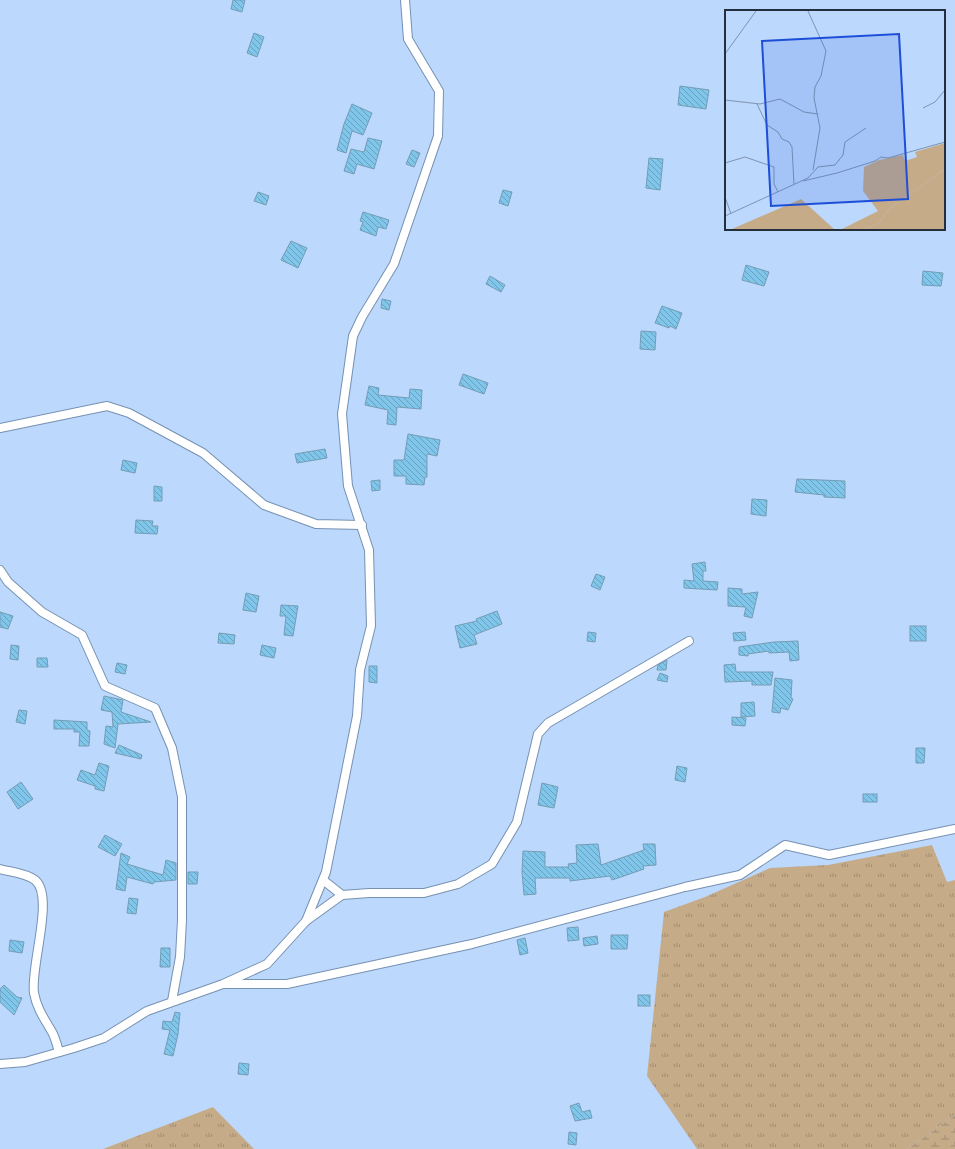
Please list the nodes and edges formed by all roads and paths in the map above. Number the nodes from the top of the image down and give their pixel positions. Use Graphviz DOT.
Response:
graph roads {
  1 [pos="405,0"];
  2 [pos="0,428"];
  3 [pos="362,525"];
  4 [pos="0,570"];
  5 [pos="689,641"];
  6 [pos="955,829"];
  7 [pos="0,869"];
  8 [pos="323,880"];
  9 [pos="342,895"];
  10 [pos="306,921"];
  11 [pos="223,984"];
  12 [pos="172,1001"];
  13 [pos="59,1052"];
  14 [pos="0,1064"];
  1 -- 3 [label="street"];
  2 -- 3 [label="street"];
  3 -- 8 [label="street"];
  4 -- 12 [label="street"];
  5 -- 9 [label="street"];
  6 -- 11 [label="street"];
  7 -- 13 [label="street"];
  8 -- 9 [label="street"];
  8 -- 10 [label="street"];
  9 -- 10 [label="street"];
  10 -- 11 [label="street"];
  11 -- 12 [label="street"];
  12 -- 13 [label="street"];
  13 -- 14 [label="street"];
}
